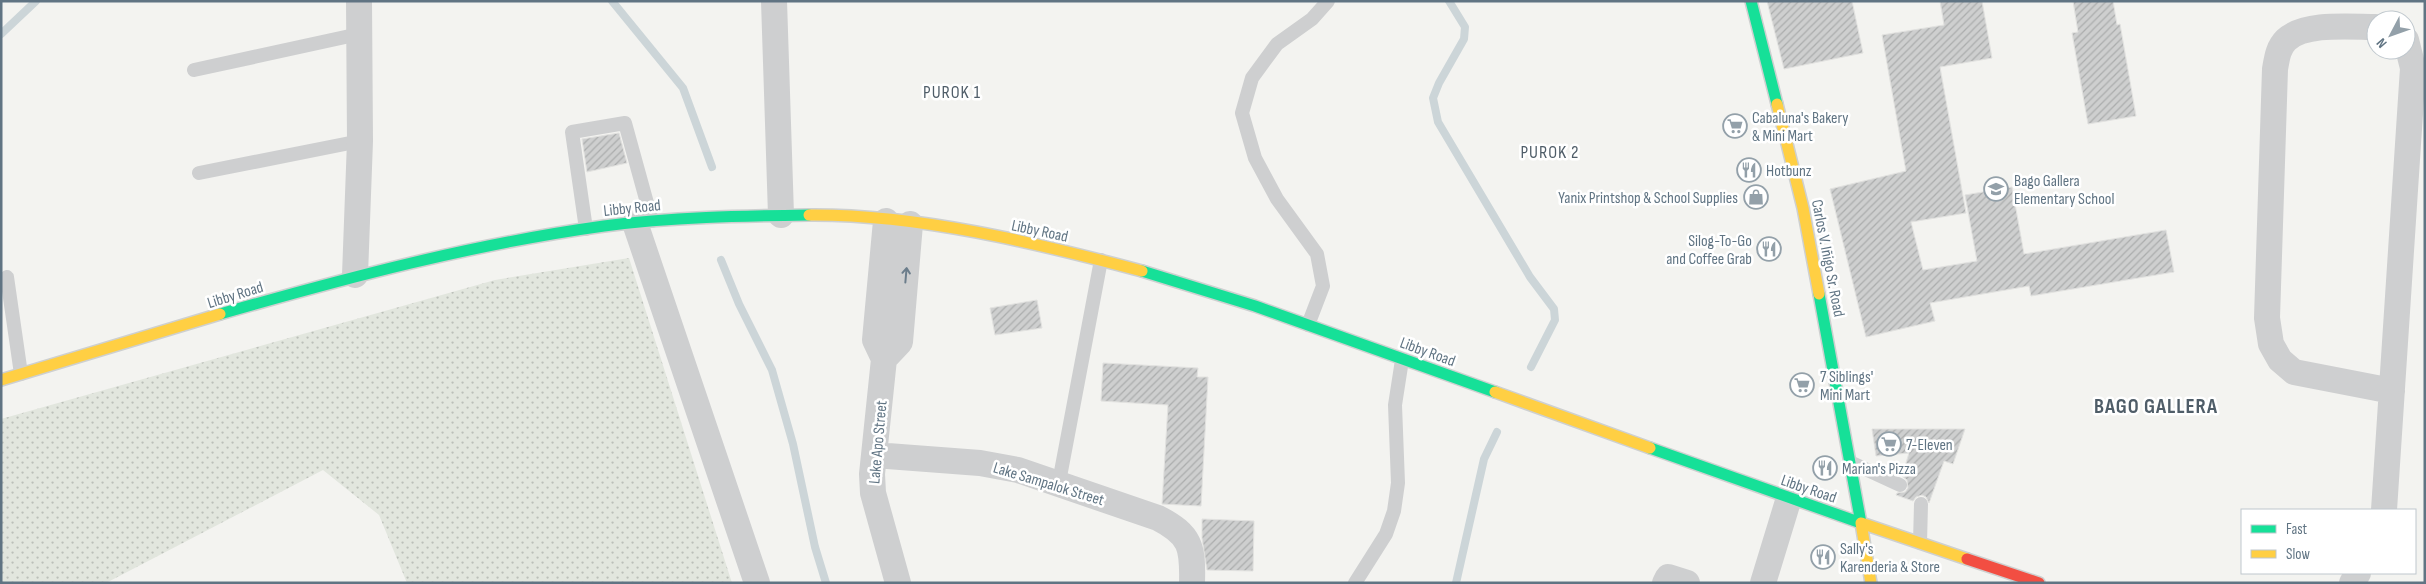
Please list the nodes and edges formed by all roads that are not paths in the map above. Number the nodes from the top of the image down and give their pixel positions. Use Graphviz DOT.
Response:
graph roads {
  1 [pos="359,1"];
  2 [pos="774,1"];
  3 [pos="1328,1"];
  4 [pos="1751,1"];
  5 [pos="2366,27"];
  6 [pos="359,34"];
  7 [pos="2411,60"];
  8 [pos="194,70"];
  9 [pos="360,141"];
  10 [pos="199,173"];
  11 [pos="781,215"];
  12 [pos="643,222"];
  13 [pos="898,223"];
  14 [pos="586,229"];
  15 [pos="1102,260"];
  16 [pos="355,275"];
  17 [pos="7,277"];
  18 [pos="1308,325"];
  19 [pos="1402,360"];
  20 [pos="20,374"];
  21 [pos="1,380"];
  22 [pos="2392,391"];
  23 [pos="874,455"];
  24 [pos="1850,462"];
  25 [pos="1059,482"];
  26 [pos="1900,484"];
  27 [pos="1789,498"];
  28 [pos="1921,504"];
  29 [pos="2384,509"];
  30 [pos="1861,523"];
  31 [pos="1920,543"];
  32 [pos="757,583"];
  33 [pos="898,583"];
  34 [pos="1192,583"];
  35 [pos="1355,583"];
  36 [pos="1665,583"];
  37 [pos="1688,583"];
  38 [pos="1763,583"];
  39 [pos="1871,583"];
  40 [pos="2039,583"];
  1 -- 6 [label="street"];
  2 -- 11 [label="street"];
  3 -- 18 [label="lane"];
  4 -- 24 [label="main road, Carlos V. Iñigo Sr. Road"];
  5 -- 22 [label="street"];
  6 -- 8 [label="lane"];
  6 -- 9 [label="street"];
  7 -- 22 [label="street"];
  9 -- 10 [label="lane"];
  9 -- 16 [label="street"];
  11 -- 12 [label="main road, Libby Road"];
  11 -- 13 [label="main road, Libby Road"];
  12 -- 14 [label="main road, Libby Road"];
  12 -- 14 [label="lane"];
  12 -- 32 [label="street"];
  13 -- 15 [label="main road, Libby Road"];
  13 -- 23 [label="street, Lake Apo Street"];
  14 -- 16 [label="main road, Libby Road"];
  15 -- 18 [label="main road, Libby Road"];
  15 -- 25 [label="lane"];
  16 -- 20 [label="main road, Libby Road"];
  17 -- 20 [label="lane"];
  18 -- 19 [label="main road, Libby Road"];
  19 -- 27 [label="main road, Libby Road"];
  19 -- 35 [label="lane"];
  20 -- 21 [label="main road, Libby Road"];
  22 -- 29 [label="street"];
  23 -- 25 [label="street, Lake Sampalok Street"];
  23 -- 33 [label="street, Lake Apo Street"];
  24 -- 26 [label="lane"];
  24 -- 30 [label="main road, Carlos V. Iñigo Sr. Road"];
  25 -- 34 [label="street, Lake Sampalok Street"];
  27 -- 30 [label="main road, Libby Road"];
  27 -- 38 [label="street"];
  28 -- 31 [label="lane"];
  30 -- 31 [label="main road, Libby Road"];
  30 -- 39 [label="main road, Carlos V. Iñigo Sr. Road"];
  31 -- 40 [label="main road, Libby Road"];
  36 -- 37 [label="street"];
}
